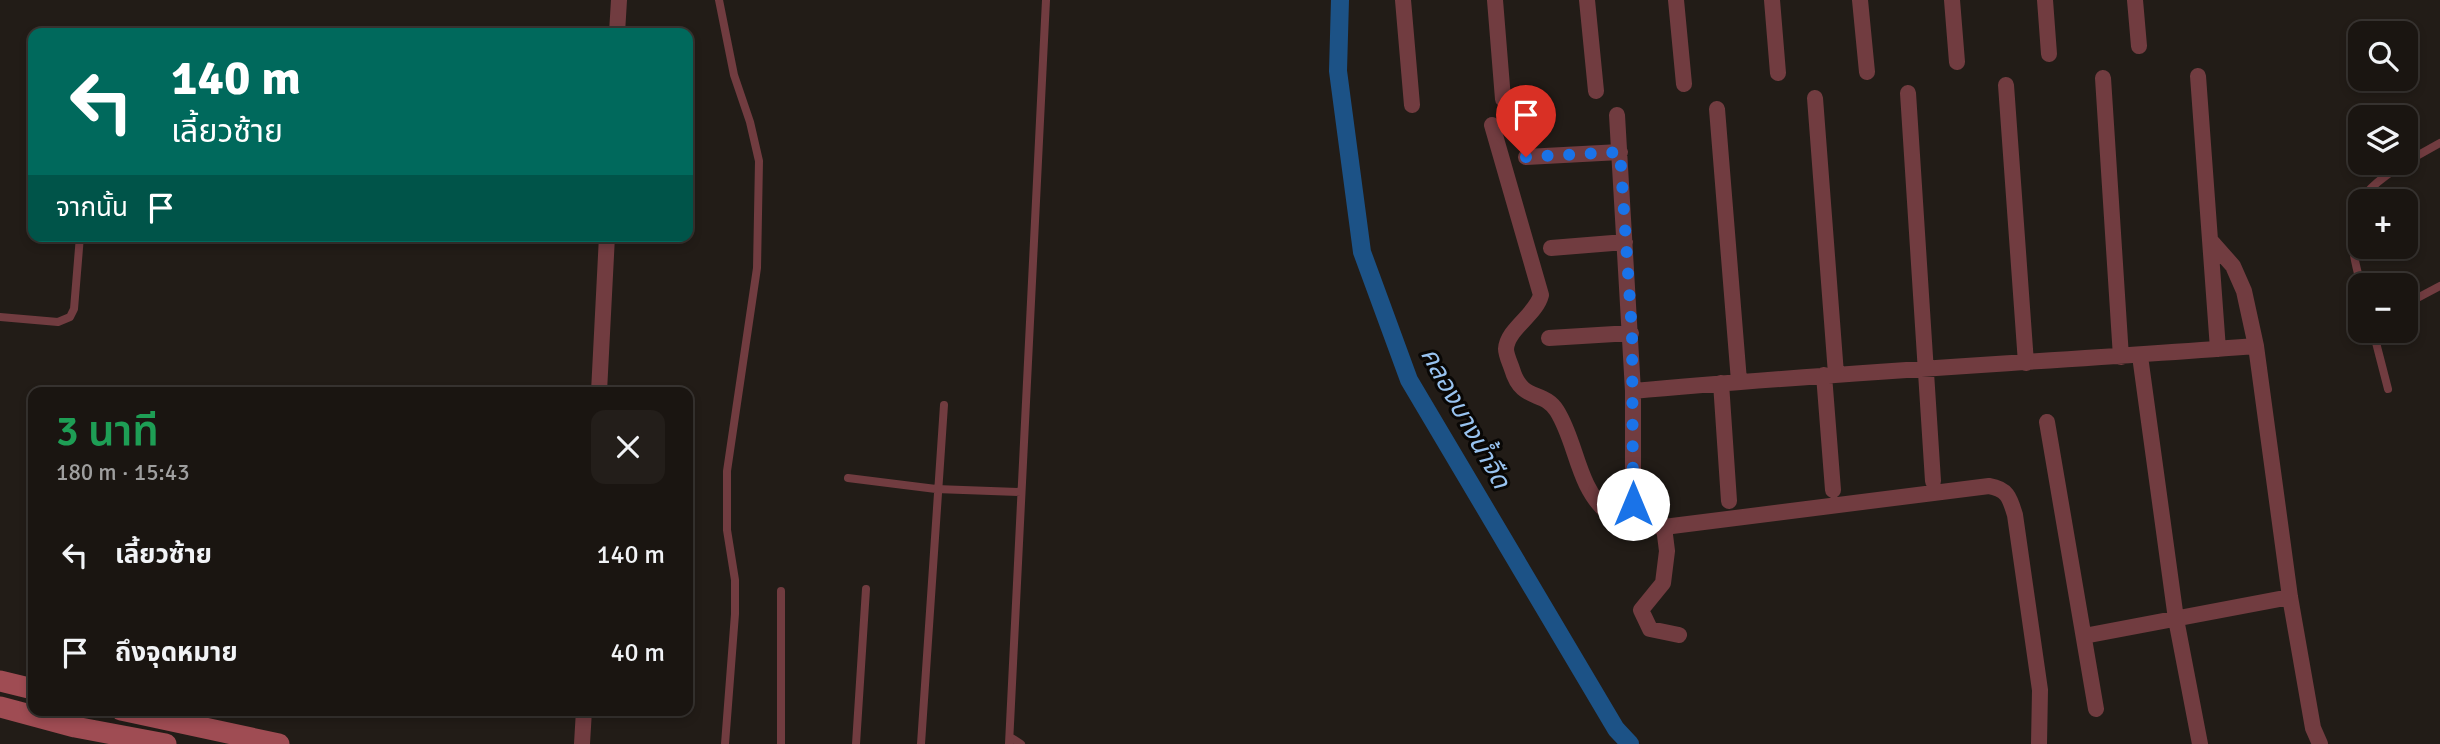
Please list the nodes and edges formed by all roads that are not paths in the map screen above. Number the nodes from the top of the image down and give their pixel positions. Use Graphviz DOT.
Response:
graph roads {
  1 [pos="619,0"];
  2 [pos="719,0"];
  3 [pos="1046,0"];
  4 [pos="1403,0"];
  5 [pos="1495,0"];
  6 [pos="1587,0"];
  7 [pos="1676,0"];
  8 [pos="1772,0"];
  9 [pos="1860,0"];
  10 [pos="1952,0"];
  11 [pos="2045,0"];
  12 [pos="2135,0"];
  13 [pos="617,28"];
  14 [pos="2139,46"];
  15 [pos="2049,54"];
  16 [pos="1957,62"];
  17 [pos="1867,72"];
  18 [pos="1778,73"];
  19 [pos="2198,76"];
  20 [pos="2103,78"];
  21 [pos="1684,84"];
  22 [pos="2006,85"];
  23 [pos="1596,91"];
  24 [pos="1908,93"];
  25 [pos="1815,98"];
  26 [pos="1503,99"];
  27 [pos="1412,105"];
  28 [pos="1717,109"];
  29 [pos="1617,115"];
  30 [pos="1492,125"];
  31 [pos="2440,143"];
  32 [pos="1620,152"];
  33 [pos="2418,155"];
  34 [pos="1526,157"];
  35 [pos="2388,175"];
  36 [pos="2210,240"];
  37 [pos="80,242"];
  38 [pos="607,242"];
  39 [pos="1625,242"];
  40 [pos="1551,248"];
  41 [pos="2358,273"];
  42 [pos="2440,286"];
  43 [pos="2418,298"];
  44 [pos="0,317"];
  45 [pos="1632,333"];
  46 [pos="1549,338"];
  47 [pos="2376,343"];
  48 [pos="2256,346"];
  49 [pos="2218,349"];
  50 [pos="2140,356"];
  51 [pos="2121,357"];
  52 [pos="2026,363"];
  53 [pos="1927,369"];
  54 [pos="1830,374"];
  55 [pos="1739,381"];
  56 [pos="1721,383"];
  57 [pos="599,387"];
  58 [pos="2388,388"];
  59 [pos="1633,391"];
  60 [pos="944,405"];
  61 [pos="2047,422"];
  62 [pos="848,478"];
  63 [pos="1933,481"];
  64 [pos="936,489"];
  65 [pos="1833,491"];
  66 [pos="1021,492"];
  67 [pos="1729,501"];
  68 [pos="1633,504"];
  69 [pos="1664,527"];
  70 [pos="866,589"];
  71 [pos="782,592"];
  72 [pos="2290,597"];
  73 [pos="2176,620"];
  74 [pos="1679,635"];
  75 [pos="2084,636"];
  76 [pos="0,681"];
  77 [pos="28,688"];
  78 [pos="0,707"];
  79 [pos="2096,709"];
  80 [pos="28,714"];
  81 [pos="34,716"];
  82 [pos="145,716"];
  83 [pos="583,716"];
  84 [pos="1010,741"];
  85 [pos="166,744"];
  86 [pos="279,744"];
  87 [pos="582,744"];
  88 [pos="725,744"];
  89 [pos="781,744"];
  90 [pos="856,744"];
  91 [pos="921,744"];
  92 [pos="1021,744"];
  93 [pos="2039,744"];
  94 [pos="2200,744"];
  95 [pos="2320,744"];
  1 -- 13 [label="street"];
  2 -- 88 [label="lane"];
  3 -- 66 [label="lane"];
  4 -- 27 [label="street"];
  5 -- 26 [label="street"];
  6 -- 23 [label="street"];
  7 -- 21 [label="street"];
  8 -- 18 [label="street"];
  9 -- 17 [label="street"];
  10 -- 16 [label="street"];
  11 -- 15 [label="street"];
  12 -- 14 [label="street"];
  19 -- 36 [label="street"];
  20 -- 51 [label="street"];
  22 -- 52 [label="street"];
  24 -- 53 [label="street"];
  25 -- 54 [label="street"];
  28 -- 55 [label="street"];
  29 -- 32 [label="street"];
  30 -- 69 [label="street"];
  31 -- 33 [label="lane"];
  32 -- 34 [label="street"];
  32 -- 39 [label="street"];
  35 -- 41 [label="lane"];
  36 -- 48 [label="street"];
  36 -- 49 [label="street"];
  37 -- 44 [label="lane"];
  38 -- 57 [label="street"];
  39 -- 40 [label="street"];
  39 -- 45 [label="street"];
  42 -- 43 [label="lane"];
  45 -- 46 [label="street"];
  45 -- 59 [label="street"];
  47 -- 58 [label="lane"];
  48 -- 49 [label="street"];
  48 -- 72 [label="street"];
  49 -- 50 [label="street"];
  50 -- 51 [label="street"];
  50 -- 73 [label="street"];
  51 -- 52 [label="street"];
  52 -- 53 [label="street"];
  53 -- 54 [label="street"];
  53 -- 63 [label="street"];
  54 -- 55 [label="street"];
  54 -- 65 [label="street"];
  55 -- 56 [label="street"];
  56 -- 59 [label="street"];
  56 -- 67 [label="street"];
  59 -- 68 [label="street"];
  60 -- 64 [label="lane"];
  61 -- 75 [label="street"];
  62 -- 64 [label="lane"];
  64 -- 66 [label="lane"];
  64 -- 91 [label="lane"];
  66 -- 84 [label="lane"];
  69 -- 74 [label="street"];
  69 -- 93 [label="street"];
  70 -- 90 [label="lane"];
  71 -- 89 [label="lane"];
  72 -- 73 [label="street"];
  72 -- 95 [label="street"];
  73 -- 75 [label="street"];
  73 -- 94 [label="street"];
  75 -- 79 [label="street"];
  76 -- 77 [label="main road"];
  78 -- 80 [label="main road"];
  81 -- 85 [label="main road"];
  82 -- 86 [label="main road"];
  83 -- 87 [label="street"];
  84 -- 92 [label="lane"];
}
